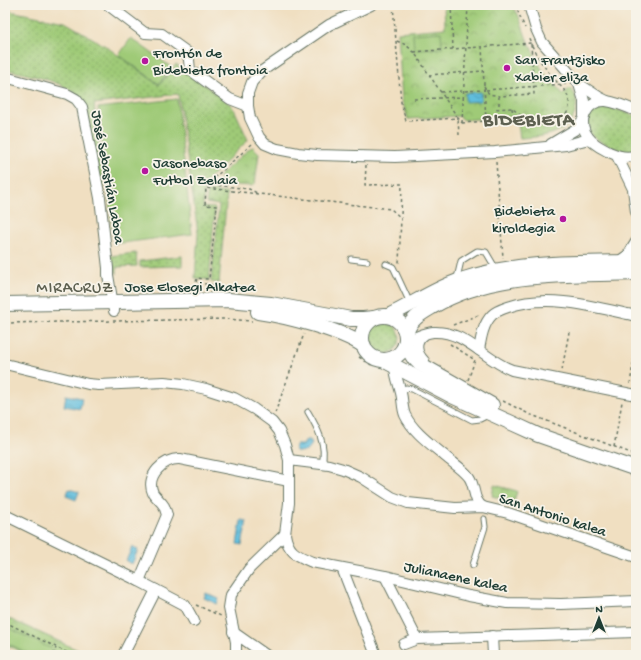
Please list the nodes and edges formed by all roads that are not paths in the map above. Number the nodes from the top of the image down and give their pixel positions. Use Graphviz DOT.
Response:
graph roads {
  1 [pos="369,5"];
  2 [pos="529,5"];
  3 [pos="112,6"];
  4 [pos="5,77"];
  5 [pos="577,81"];
  6 [pos="607,101"];
  7 [pos="248,106"];
  8 [pos="636,111"];
  9 [pos="583,118"];
  10 [pos="589,139"];
  11 [pos="547,146"];
  12 [pos="636,155"];
  13 [pos="617,156"];
  14 [pos="636,212"];
  15 [pos="636,242"];
  16 [pos="351,259"];
  17 [pos="367,261"];
  18 [pos="618,262"];
  19 [pos="386,264"];
  20 [pos="500,266"];
  21 [pos="635,270"];
  22 [pos="455,282"];
  23 [pos="5,304"];
  24 [pos="410,304"];
  25 [pos="113,307"];
  26 [pos="5,314"];
  27 [pos="636,316"];
  28 [pos="381,317"];
  29 [pos="424,335"];
  30 [pos="406,340"];
  31 [pos="359,350"];
  32 [pos="479,350"];
  33 [pos="5,364"];
  34 [pos="385,365"];
  35 [pos="440,376"];
  36 [pos="629,394"];
  37 [pos="402,395"];
  38 [pos="308,412"];
  39 [pos="490,414"];
  40 [pos="289,460"];
  41 [pos="636,461"];
  42 [pos="322,464"];
  43 [pos="636,469"];
  44 [pos="289,481"];
  45 [pos="473,490"];
  46 [pos="460,507"];
  47 [pos="483,507"];
  48 [pos="5,515"];
  49 [pos="484,520"];
  50 [pos="285,534"];
  51 [pos="636,557"];
  52 [pos="473,565"];
  53 [pos="342,568"];
  54 [pos="386,576"];
  55 [pos="139,581"];
  56 [pos="156,590"];
  57 [pos="636,601"];
  58 [pos="194,621"];
  59 [pos="233,632"];
  60 [pos="636,632"];
  61 [pos="492,636"];
  62 [pos="417,639"];
  63 [pos="404,644"];
  64 [pos="374,653"];
  65 [pos="123,655"];
  66 [pos="236,655"];
  67 [pos="266,655"];
  68 [pos="493,655"];
  1 -- 7 [label="street"];
  2 -- 5 [label="street"];
  3 -- 7 [label="street"];
  4 -- 25 [label="street, José Sebastián Laboa"];
  5 -- 6 [label="street"];
  5 -- 9 [label="street"];
  6 -- 8 [label="street"];
  6 -- 9 [label="street"];
  7 -- 11 [label="street"];
  9 -- 10 [label="street"];
  9 -- 11 [label="street"];
  10 -- 11 [label="street"];
  10 -- 13 [label="street"];
  12 -- 13 [label="street"];
  13 -- 14 [label="street"];
  15 -- 18 [label="street"];
  16 -- 17 [label="lane"];
  18 -- 20 [label="main road"];
  18 -- 21 [label="main road"];
  19 -- 24 [label="lane"];
  20 -- 22 [label="main road"];
  20 -- 22 [label="lane"];
  21 -- 30 [label="main road"];
  22 -- 24 [label="main road"];
  23 -- 25 [label="main road, Jose Elosegi Alkatea"];
  24 -- 28 [label="main road"];
  25 -- 26 [label="main road"];
  25 -- 28 [label="main road, Jose Elosegi Alkatea"];
  25 -- 31 [label="main road"];
  27 -- 32 [label="street"];
  28 -- 30 [label="main road"];
  28 -- 31 [label="main road"];
  29 -- 30 [label="street"];
  29 -- 32 [label="street"];
  29 -- 35 [label="street"];
  30 -- 34 [label="main road"];
  30 -- 35 [label="main road"];
  31 -- 34 [label="main road"];
  32 -- 36 [label="street"];
  33 -- 40 [label="street"];
  34 -- 37 [label="street"];
  34 -- 39 [label="main road"];
  35 -- 41 [label="main road"];
  37 -- 39 [label="lane"];
  37 -- 45 [label="street"];
  38 -- 42 [label="lane"];
  39 -- 43 [label="main road"];
  40 -- 42 [label="street, San Antonio kalea"];
  40 -- 44 [label="street"];
  42 -- 46 [label="street, San Antonio kalea"];
  44 -- 50 [label="street"];
  44 -- 55 [label="street"];
  45 -- 46 [label="street"];
  45 -- 47 [label="street"];
  46 -- 47 [label="street, San Antonio kalea"];
  47 -- 51 [label="street, San Antonio kalea"];
  48 -- 55 [label="street"];
  49 -- 52 [label="lane"];
  50 -- 53 [label="street, Julianaene kalea"];
  50 -- 59 [label="street"];
  53 -- 54 [label="street, Julianaene kalea"];
  53 -- 64 [label="street"];
  54 -- 57 [label="street, Julianaene kalea"];
  54 -- 62 [label="street"];
  55 -- 56 [label="street"];
  56 -- 58 [label="street"];
  56 -- 65 [label="street"];
  59 -- 66 [label="street"];
  59 -- 67 [label="street"];
  60 -- 61 [label="street"];
  61 -- 62 [label="street"];
  61 -- 68 [label="street"];
  62 -- 63 [label="street"];
}
